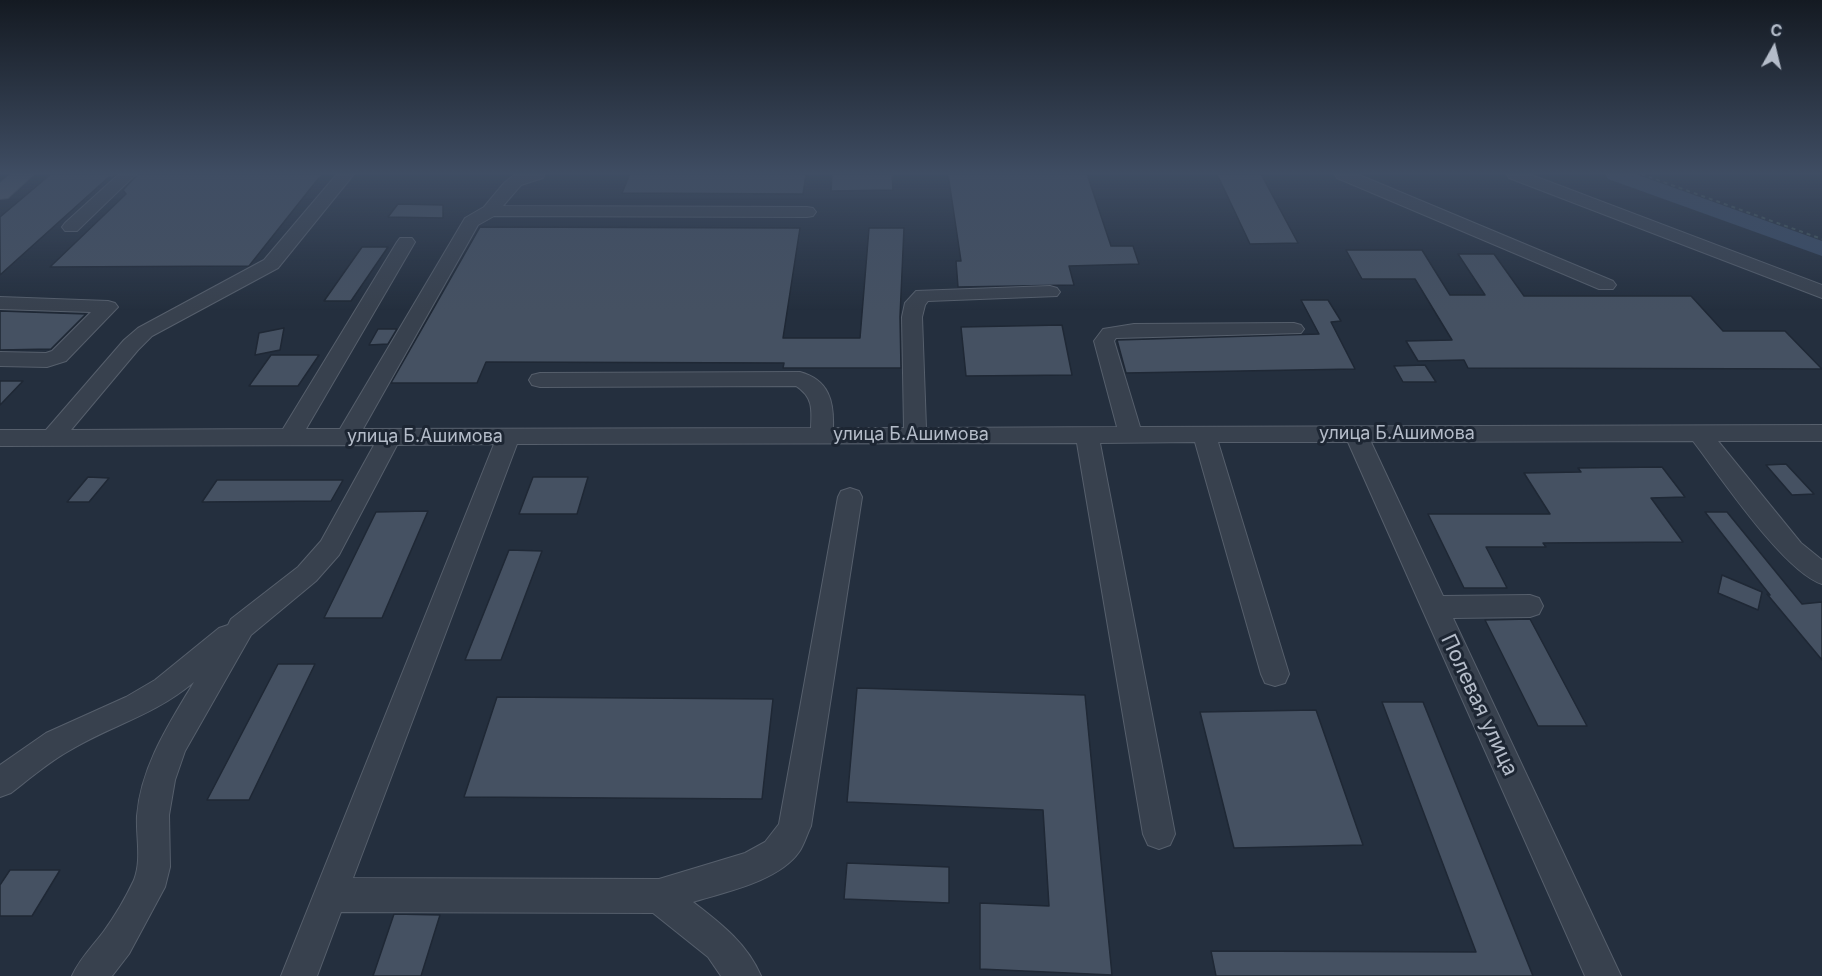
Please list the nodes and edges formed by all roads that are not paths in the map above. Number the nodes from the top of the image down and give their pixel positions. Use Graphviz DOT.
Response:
graph roads {
  1 [pos="79,220"];
  2 [pos="309,220"];
  3 [pos="475,220"];
  4 [pos="1451,220"];
  5 [pos="1633,220"];
  6 [pos="70,228"];
  7 [pos="406,242"];
  8 [pos="1606,285"];
  9 [pos="1050,292"];
  10 [pos="1822,292"];
  11 [pos="0,303"];
  12 [pos="1294,328"];
  13 [pos="0,360"];
  14 [pos="540,380"];
  15 [pos="1822,433"];
  16 [pos="1356,434"];
  17 [pos="1699,434"];
  18 [pos="915,435"];
  19 [pos="1086,435"];
  20 [pos="1131,435"];
  21 [pos="1204,435"];
  22 [pos="822,436"];
  23 [pos="290,437"];
  24 [pos="347,437"];
  25 [pos="390,437"];
  26 [pos="508,437"];
  27 [pos="0,438"];
  28 [pos="52,438"];
  29 [pos="850,496"];
  30 [pos="1822,574"];
  31 [pos="1434,606"];
  32 [pos="1530,606"];
  33 [pos="241,627"];
  34 [pos="1275,674"];
  35 [pos="0,783"];
  36 [pos="1159,834"];
  37 [pos="330,895"];
  38 [pos="659,896"];
  39 [pos="90,976"];
  40 [pos="299,976"];
  41 [pos="743,976"];
  42 [pos="1603,976"];
  1 -- 6 [label="street"];
  2 -- 28 [label="street"];
  3 -- 24 [label="street"];
  4 -- 8 [label="street"];
  5 -- 10 [label="street"];
  7 -- 23 [label="street"];
  9 -- 18 [label="street"];
  11 -- 13 [label="street"];
  12 -- 20 [label="street"];
  14 -- 22 [label="street"];
  15 -- 17 [label="street, улица Б.Ашимова"];
  16 -- 17 [label="street, улица Б.Ашимова"];
  16 -- 21 [label="street, улица Б.Ашимова"];
  16 -- 31 [label="street, Полевая улица"];
  17 -- 30 [label="street"];
  18 -- 19 [label="street, улица Б.Ашимова"];
  18 -- 22 [label="street, улица Б.Ашимова"];
  19 -- 20 [label="street, улица Б.Ашимова"];
  19 -- 36 [label="street"];
  20 -- 21 [label="street, улица Б.Ашимова"];
  21 -- 34 [label="street"];
  22 -- 26 [label="street, улица Б.Ашимова"];
  23 -- 24 [label="street, улица Б.Ашимова"];
  23 -- 28 [label="street, улица Б.Ашимова"];
  24 -- 25 [label="street, улица Б.Ашимова"];
  25 -- 26 [label="street, улица Б.Ашимова"];
  25 -- 33 [label="street"];
  26 -- 37 [label="street"];
  27 -- 28 [label="street, улица Б.Ашимова"];
  29 -- 38 [label="street"];
  31 -- 32 [label="street"];
  31 -- 42 [label="street, Полевая улица"];
  33 -- 35 [label="street"];
  33 -- 39 [label="street"];
  37 -- 38 [label="street"];
  37 -- 40 [label="street"];
  38 -- 41 [label="street"];
}
